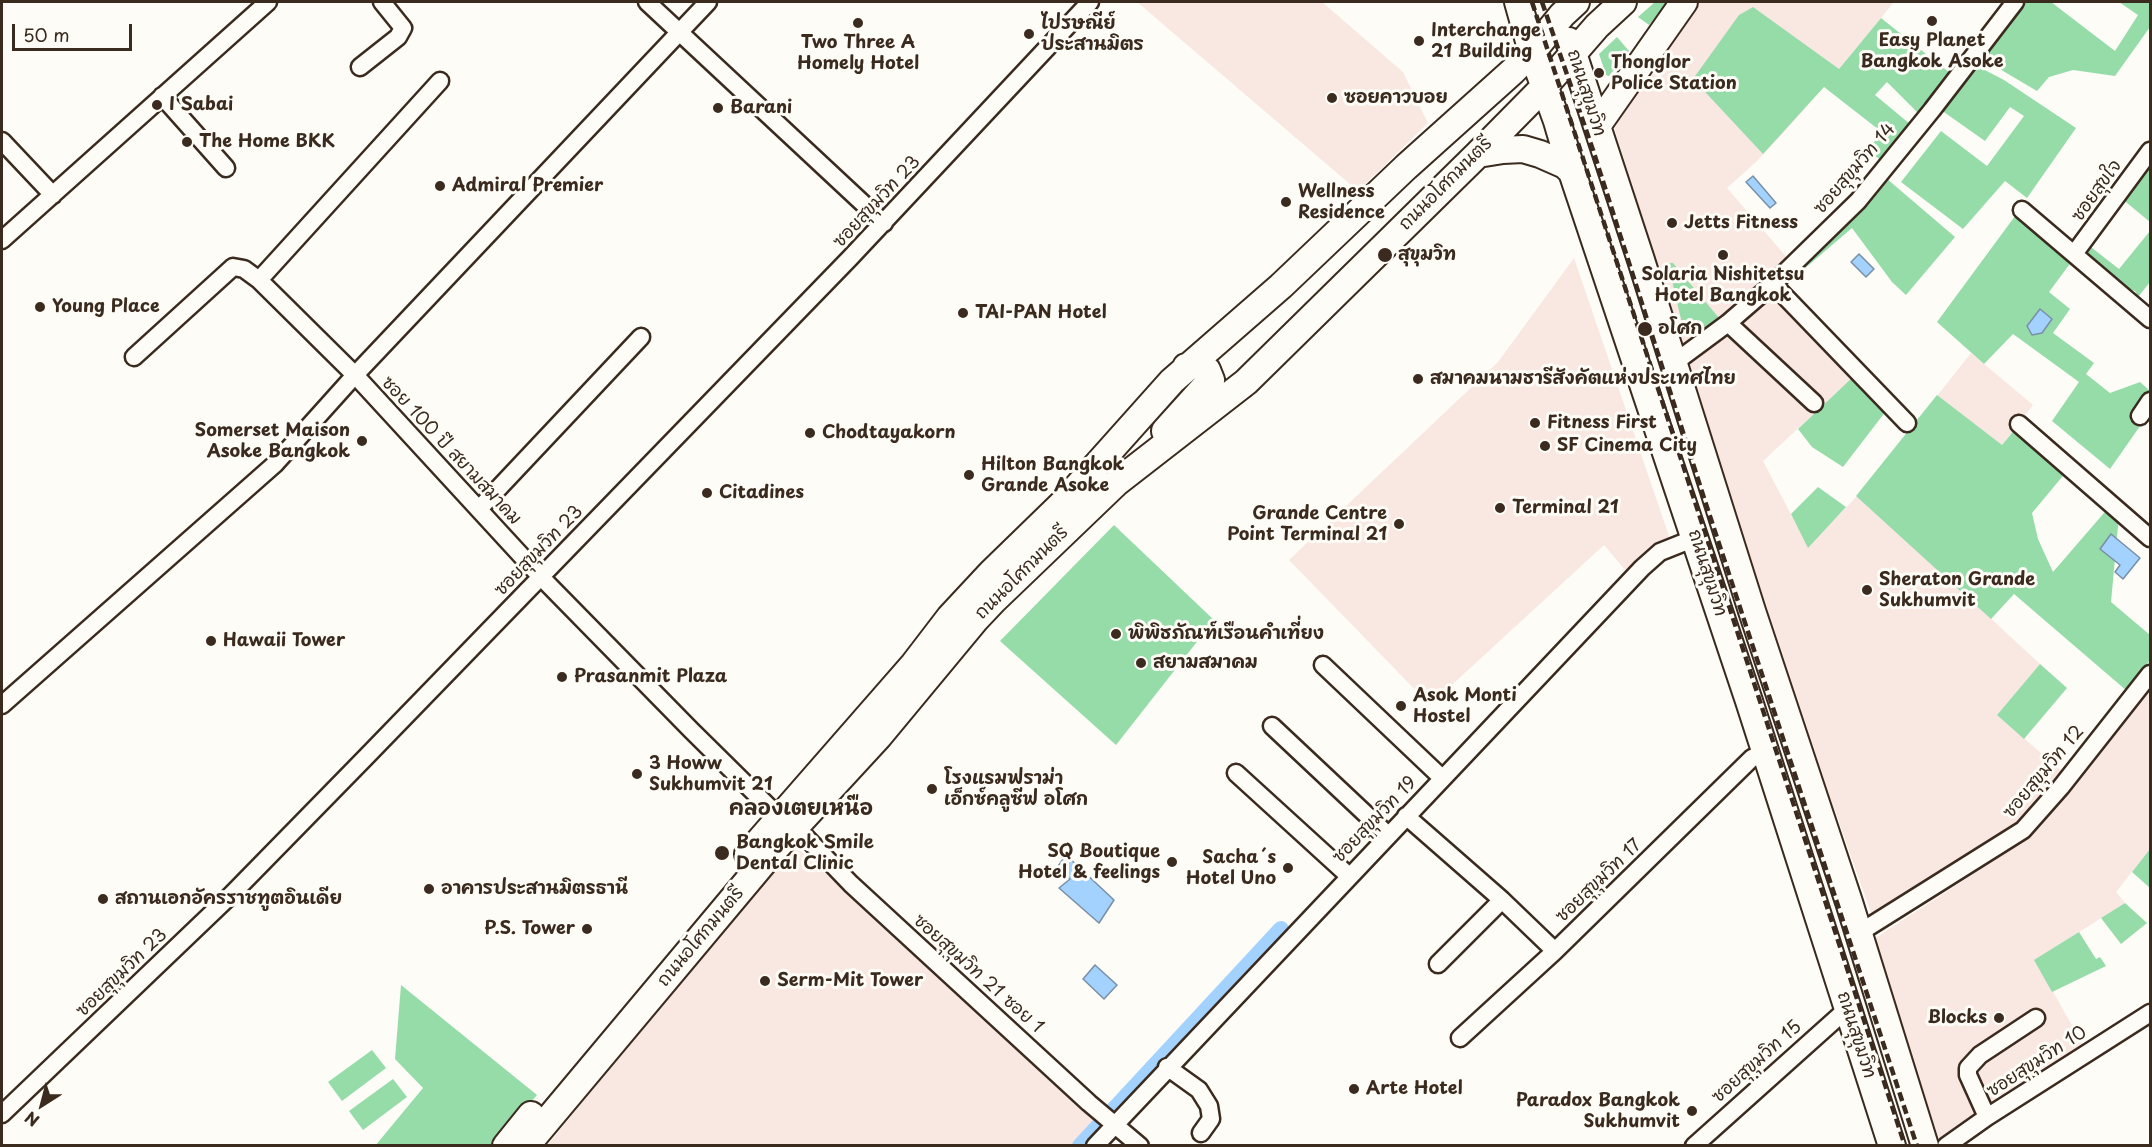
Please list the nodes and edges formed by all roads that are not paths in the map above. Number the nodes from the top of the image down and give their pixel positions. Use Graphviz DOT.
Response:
graph roads {
  1 [pos="268,2"];
  2 [pos="382,2"];
  3 [pos="647,2"];
  4 [pos="708,2"];
  5 [pos="1090,2"];
  6 [pos="1518,2"];
  7 [pos="1623,2"];
  8 [pos="1684,2"];
  9 [pos="2015,2"];
  10 [pos="1564,6"];
  11 [pos="679,32"];
  12 [pos="1532,52"];
  13 [pos="1572,53"];
  14 [pos="360,67"];
  15 [pos="440,81"];
  16 [pos="1544,87"];
  17 [pos="162,96"];
  18 [pos="1597,126"];
  19 [pos="2,141"];
  20 [pos="2151,151"];
  21 [pos="1478,154"];
  22 [pos="226,168"];
  23 [pos="1572,172"];
  24 [pos="53,195"];
  25 [pos="2022,210"];
  26 [pos="884,223"];
  27 [pos="2,240"];
  28 [pos="2074,254"];
  29 [pos="259,279"];
  30 [pos="1773,284"];
  31 [pos="2151,319"];
  32 [pos="1728,323"];
  33 [pos="641,337"];
  34 [pos="134,357"];
  35 [pos="1674,363"];
  36 [pos="1186,368"];
  37 [pos="356,375"];
  38 [pos="2151,401"];
  39 [pos="1814,403"];
  40 [pos="2140,416"];
  41 [pos="1907,423"];
  42 [pos="2019,424"];
  43 [pos="1129,472"];
  44 [pos="479,509"];
  45 [pos="1695,538"];
  46 [pos="2151,538"];
  47 [pos="540,576"];
  48 [pos="1323,665"];
  49 [pos="2151,674"];
  50 [pos="2,705"];
  51 [pos="1272,726"];
  52 [pos="1765,752"];
  53 [pos="1236,773"];
  54 [pos="1442,778"];
  55 [pos="1406,816"];
  56 [pos="787,822"];
  57 [pos="1388,835"];
  58 [pos="1349,876"];
  59 [pos="1502,900"];
  60 [pos="1859,933"];
  61 [pos="1555,951"];
  62 [pos="1438,964"];
  63 [pos="1846,1009"];
  64 [pos="2151,1013"];
  65 [pos="2036,1018"];
  66 [pos="1460,1038"];
  67 [pos="1167,1067"];
  68 [pos="2,1114"];
  69 [pos="1987,1117"];
  70 [pos="1111,1122"];
  71 [pos="1201,1133"];
  72 [pos="506,1146"];
  73 [pos="526,1146"];
  74 [pos="1095,1146"];
  75 [pos="1140,1146"];
  76 [pos="1694,1146"];
  77 [pos="1892,1146"];
  78 [pos="1925,1146"];
  79 [pos="1946,1146"];
  1 -- 17 [label="street"];
  2 -- 14 [label="street"];
  3 -- 11 [label="street"];
  4 -- 11 [label="street"];
  5 -- 26 [label="street, ซอยสุขุมวิท 23"];
  6 -- 12 [label="main road, ถนนสุขุมวิท"];
  7 -- 13 [label="main road, ถนนอโศกมนตรี"];
  8 -- 18 [label="main road"];
  9 -- 30 [label="street, ซอยสุขุมวิท 14"];
  10 -- 12 [label="main road, ถนนอโศกมนตรี"];
  10 -- 13 [label="main road, ถนนสุขุมวิท"];
  11 -- 26 [label="street"];
  11 -- 37 [label="street"];
  12 -- 16 [label="main road, ถนนสุขุมวิท"];
  12 -- 36 [label="main road, ถนนอโศกมนตรี"];
  13 -- 16 [label="main road, ถนนอโศกมนตรี"];
  13 -- 18 [label="main road, ถนนสุขุมวิท"];
  15 -- 29 [label="street"];
  16 -- 21 [label="main road, ถนนอโศกมนตรี"];
  16 -- 23 [label="main road, ถนนสุขุมวิท"];
  17 -- 22 [label="street"];
  17 -- 24 [label="street"];
  18 -- 35 [label="main road, ถนนสุขุมวิท"];
  19 -- 24 [label="street"];
  20 -- 28 [label="street, ซอยสุขใจ"];
  21 -- 23 [label="main road"];
  21 -- 43 [label="main road, ถนนอโศกมนตรี"];
  23 -- 45 [label="main road, ถนนสุขุมวิท"];
  24 -- 27 [label="street"];
  25 -- 28 [label="street"];
  26 -- 47 [label="street, ซอยสุขุมวิท 23"];
  28 -- 31 [label="street"];
  29 -- 34 [label="street, ซอย 100 ปี สยามสมาคม"];
  29 -- 37 [label="street, ซอย 100 ปี สยามสมาคม"];
  30 -- 32 [label="street, ซอยสุขุมวิท 14"];
  30 -- 41 [label="street"];
  32 -- 35 [label="street, ซอยสุขุมวิท 14"];
  32 -- 39 [label="street"];
  33 -- 44 [label="street"];
  35 -- 60 [label="main road, ถนนสุขุมวิท"];
  36 -- 43 [label="main road"];
  36 -- 56 [label="main road, ถนนอโศกมนตรี"];
  37 -- 44 [label="street, ซอย 100 ปี สยามสมาคม"];
  37 -- 50 [label="street"];
  38 -- 40 [label="street"];
  42 -- 46 [label="street"];
  43 -- 56 [label="main road, ถนนอโศกมนตรี"];
  44 -- 47 [label="street, ซอย 100 ปี สยามสมาคม"];
  45 -- 52 [label="main road, ถนนสุขุมวิท"];
  45 -- 54 [label="street, ซอยสุขุมวิท 19"];
  47 -- 56 [label="street, ซอย 100 ปี สยามสมาคม"];
  47 -- 68 [label="street, ซอยสุขุมวิท 23"];
  48 -- 54 [label="street"];
  49 -- 60 [label="street, ซอยสุขุมวิท 12"];
  51 -- 57 [label="street"];
  52 -- 61 [label="street, ซอยสุขุมวิท 17"];
  52 -- 63 [label="main road, ถนนสุขุมวิท"];
  53 -- 58 [label="street"];
  54 -- 55 [label="street, ซอยสุขุมวิท 19"];
  55 -- 57 [label="street, ซอยสุขุมวิท 19"];
  55 -- 59 [label="street"];
  56 -- 70 [label="street, ซอยสุขุมวิท 21 ซอย 1"];
  56 -- 72 [label="main road, ถนนอโศกมนตรี"];
  56 -- 73 [label="main road, ถนนอโศกมนตรี"];
  57 -- 58 [label="street, ซอยสุขุมวิท 19"];
  58 -- 67 [label="street, ซอยสุขุมวิท 19"];
  59 -- 61 [label="street"];
  59 -- 62 [label="street"];
  60 -- 78 [label="main road, ถนนสุขุมวิท"];
  61 -- 66 [label="street, ซอยสุขุมวิท 17"];
  63 -- 76 [label="street, ซอยสุขุมวิท 15"];
  63 -- 77 [label="main road, ถนนสุขุมวิท"];
  64 -- 69 [label="street, ซอยสุขุมวิท 10"];
  65 -- 69 [label="street"];
  67 -- 70 [label="street, ซอยสุขุมวิท 19"];
  67 -- 71 [label="street"];
  69 -- 79 [label="street, ซอยสุขุมวิท 10"];
  70 -- 74 [label="street, ซอยสุขุมวิท 19"];
  70 -- 75 [label="street, ซอยสุขุมวิท 21 ซอย 1"];
}
